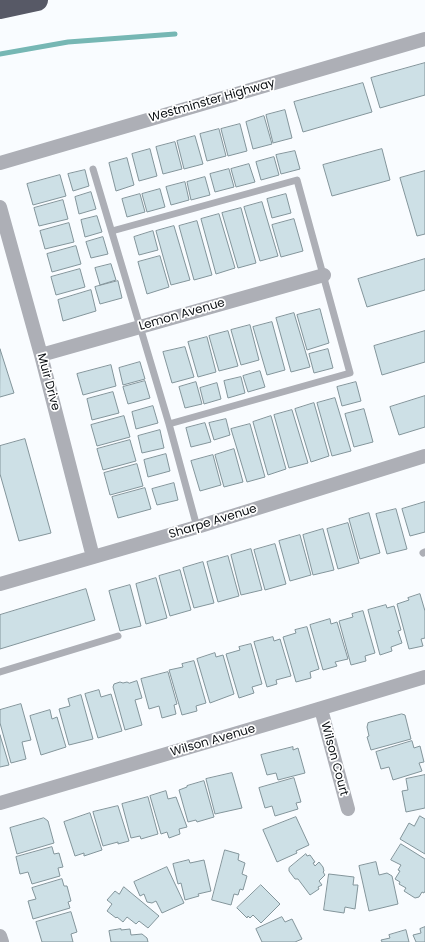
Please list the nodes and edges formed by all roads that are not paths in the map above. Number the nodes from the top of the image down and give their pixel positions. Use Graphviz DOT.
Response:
graph roads {
  1 [pos="37,0"];
  2 [pos="0,8"];
  3 [pos="425,39"];
  4 [pos="0,163"];
  5 [pos="93,169"];
  6 [pos="0,207"];
  7 [pos="112,231"];
  8 [pos="324,275"];
  9 [pos="139,327"];
  10 [pos="42,355"];
  11 [pos="169,424"];
  12 [pos="425,456"];
  13 [pos="197,527"];
  14 [pos="93,557"];
  15 [pos="0,584"];
  16 [pos="118,636"];
  17 [pos="0,672"];
  18 [pos="425,677"];
  19 [pos="320,709"];
  20 [pos="0,803"];
  21 [pos="348,809"];
  22 [pos="0,936"];
  23 [pos="2,942"];
  1 -- 2 [label="highway"];
  3 -- 4 [label="street, Westminster Highway"];
  5 -- 7 [label="lane"];
  6 -- 10 [label="street, Muir Drive"];
  7 -- 8 [label="lane"];
  7 -- 9 [label="lane"];
  8 -- 9 [label="street, Lemon Avenue"];
  8 -- 11 [label="lane"];
  9 -- 10 [label="street, Lemon Avenue"];
  9 -- 11 [label="lane"];
  10 -- 14 [label="street, Muir Drive"];
  11 -- 13 [label="lane"];
  12 -- 13 [label="street, Sharpe Avenue"];
  13 -- 14 [label="street, Sharpe Avenue"];
  14 -- 15 [label="street, Sharpe Avenue"];
  16 -- 17 [label="lane"];
  18 -- 19 [label="street, Wilson Avenue"];
  19 -- 20 [label="street, Wilson Avenue"];
  19 -- 21 [label="street, Wilson Court"];
  22 -- 23 [label="street"];
}
